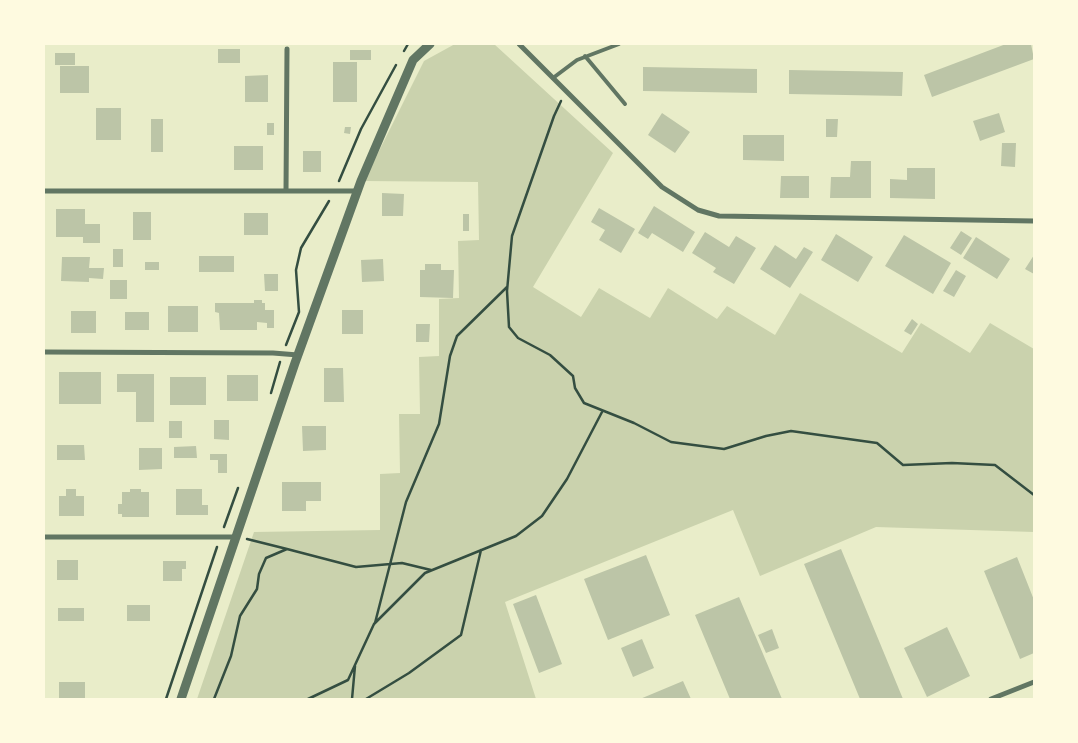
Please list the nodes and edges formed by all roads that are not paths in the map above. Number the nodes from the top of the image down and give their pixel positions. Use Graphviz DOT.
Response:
graph roads {
  1 [pos="430,44"];
  2 [pos="519,44"];
  3 [pos="619,44"];
  4 [pos="286,49"];
  5 [pos="585,56"];
  6 [pos="553,78"];
  7 [pos="625,104"];
  8 [pos="286,190"];
  9 [pos="357,190"];
  10 [pos="44,191"];
  11 [pos="1034,221"];
  12 [pos="44,352"];
  13 [pos="298,355"];
  14 [pos="44,537"];
  15 [pos="235,537"];
  16 [pos="1034,682"];
  17 [pos="181,699"];
  18 [pos="991,699"];
  1 -- 9 [label="street"];
  2 -- 6 [label="street"];
  3 -- 5 [label="lane"];
  4 -- 8 [label="street"];
  5 -- 6 [label="lane"];
  5 -- 7 [label="lane"];
  6 -- 11 [label="street"];
  8 -- 9 [label="street"];
  8 -- 10 [label="street"];
  9 -- 13 [label="street"];
  12 -- 13 [label="street"];
  13 -- 15 [label="street"];
  14 -- 15 [label="street"];
  15 -- 17 [label="street"];
  16 -- 18 [label="street"];
}
